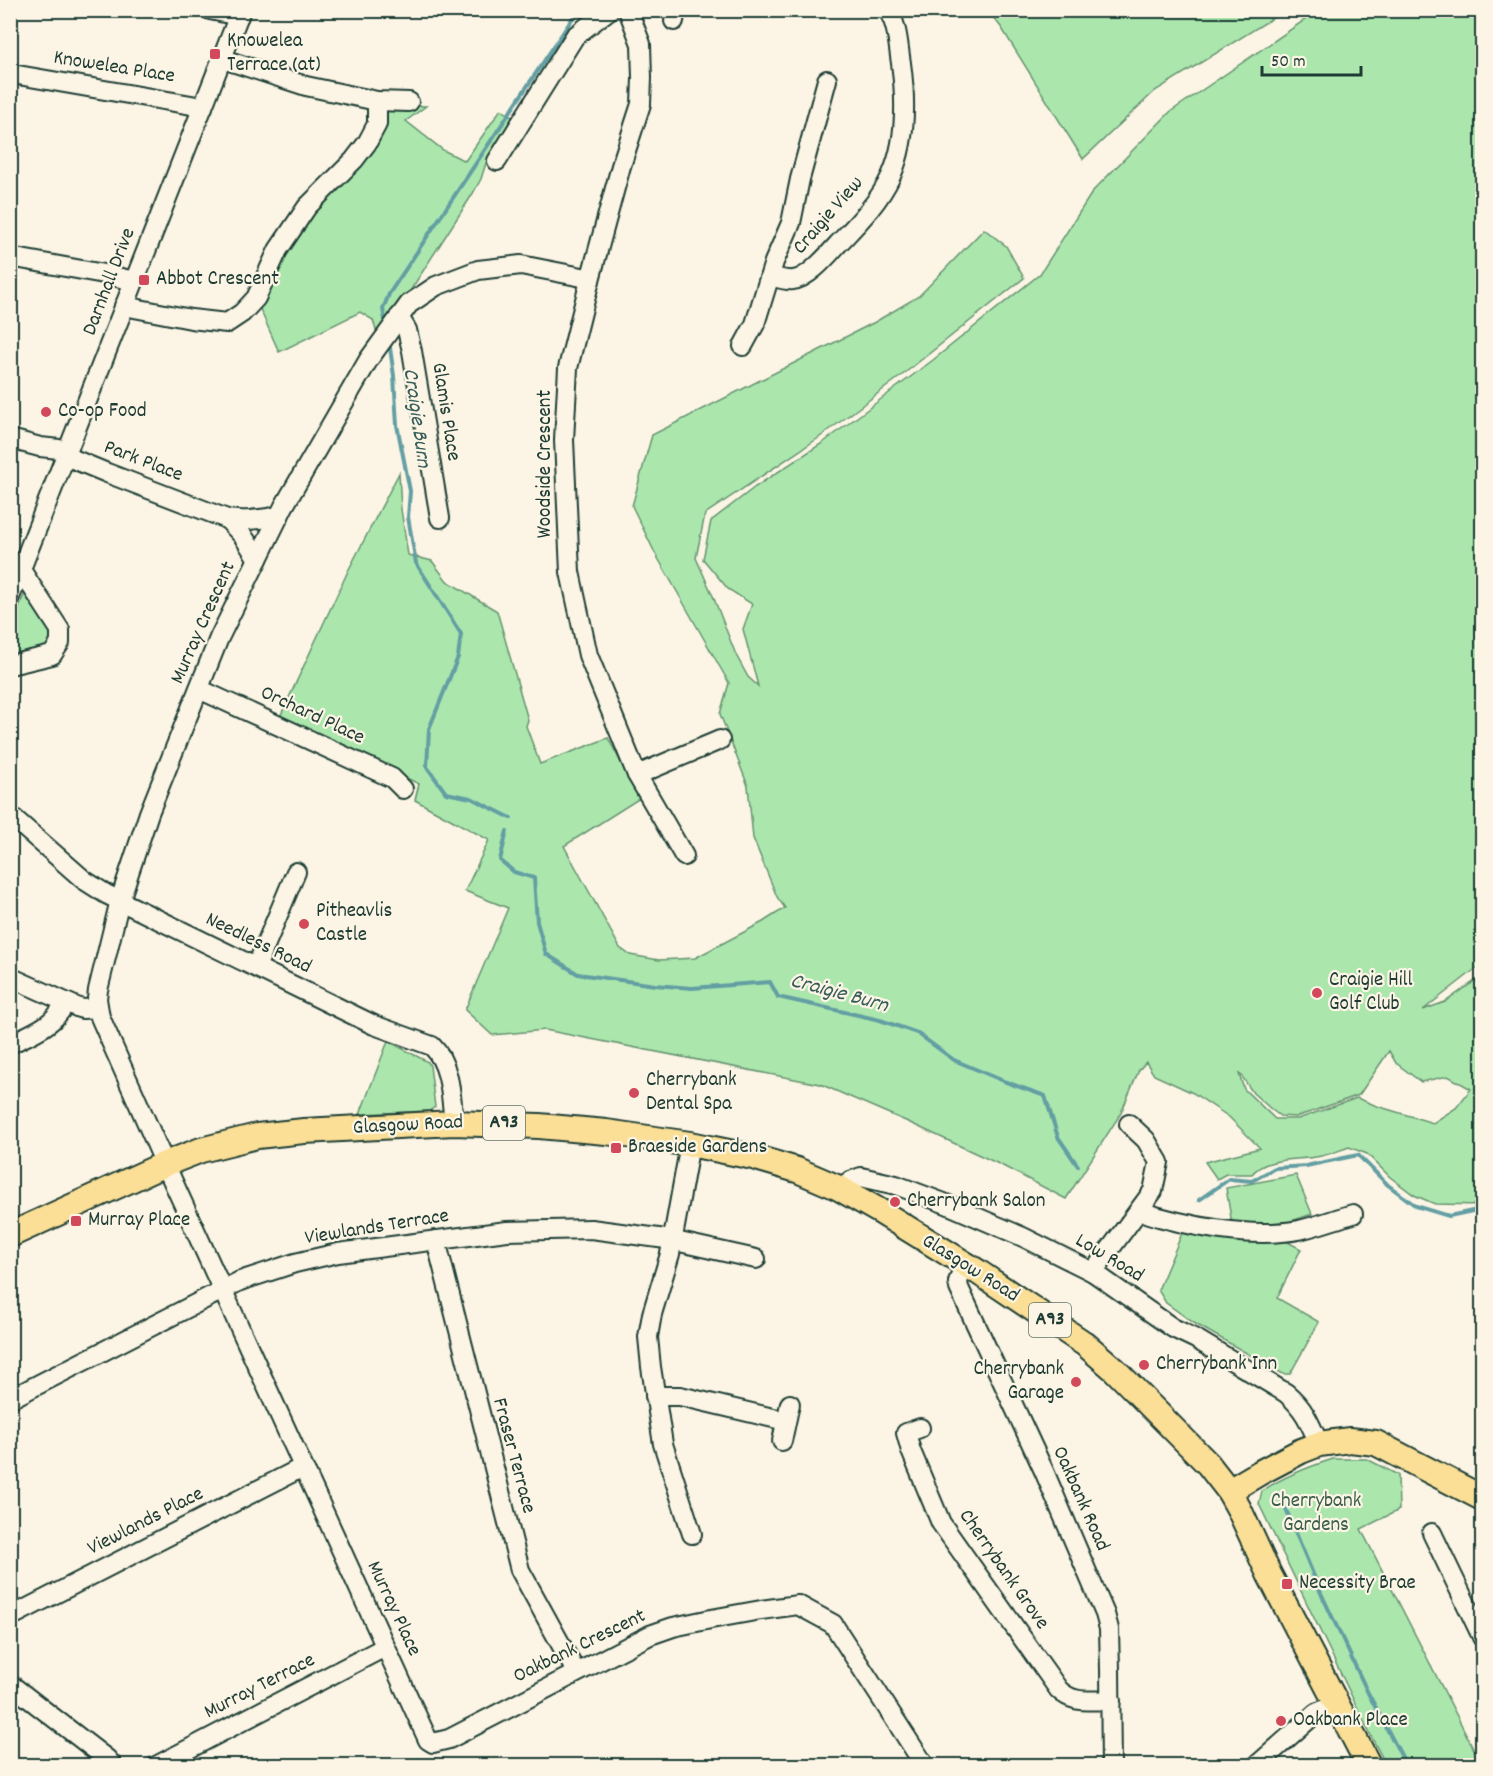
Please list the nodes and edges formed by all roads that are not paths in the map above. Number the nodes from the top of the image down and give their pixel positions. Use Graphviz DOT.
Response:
graph roads {
  1 [pos="210,10"];
  2 [pos="609,10"];
  3 [pos="628,10"];
  4 [pos="888,10"];
  5 [pos="240,13"];
  6 [pos="223,59"];
  7 [pos="18,75"];
  8 [pos="827,80"];
  9 [pos="377,101"];
  10 [pos="408,102"];
  11 [pos="203,106"];
  12 [pos="497,161"];
  13 [pos="10,257"];
  14 [pos="770,276"];
  15 [pos="590,280"];
  16 [pos="134,281"];
  17 [pos="124,306"];
  18 [pos="391,328"];
  19 [pos="743,346"];
  20 [pos="10,439"];
  21 [pos="66,453"];
  22 [pos="279,516"];
  23 [pos="440,518"];
  24 [pos="226,519"];
  25 [pos="258,559"];
  26 [pos="21,570"];
  27 [pos="11,595"];
  28 [pos="10,665"];
  29 [pos="199,689"];
  30 [pos="720,740"];
  31 [pos="637,775"];
  32 [pos="403,789"];
  33 [pos="10,815"];
  34 [pos="684,856"];
  35 [pos="296,872"];
  36 [pos="120,900"];
  37 [pos="255,966"];
  38 [pos="10,977"];
  39 [pos="65,1003"];
  40 [pos="98,1008"];
  41 [pos="10,1044"];
  42 [pos="454,1123"];
  43 [pos="1129,1124"];
  44 [pos="690,1144"];
  45 [pos="165,1164"];
  46 [pos="839,1188"];
  47 [pos="1139,1211"];
  48 [pos="1353,1214"];
  49 [pos="10,1234"];
  50 [pos="436,1240"];
  51 [pos="672,1240"];
  52 [pos="756,1259"];
  53 [pos="964,1264"];
  54 [pos="1093,1272"];
  55 [pos="222,1289"];
  56 [pos="655,1396"];
  57 [pos="10,1399"];
  58 [pos="920,1428"];
  59 [pos="782,1441"];
  60 [pos="1319,1444"];
  61 [pos="303,1467"];
  62 [pos="1229,1491"];
  63 [pos="1482,1498"];
  64 [pos="1432,1533"];
  65 [pos="692,1534"];
  66 [pos="10,1617"];
  67 [pos="1482,1637"];
  68 [pos="385,1647"];
  69 [pos="576,1672"];
  70 [pos="10,1684"];
  71 [pos="1111,1701"];
  72 [pos="1337,1704"];
  73 [pos="434,1743"];
  74 [pos="113,1766"];
  75 [pos="156,1766"];
  76 [pos="925,1766"];
  77 [pos="1111,1766"];
  78 [pos="1256,1766"];
  79 [pos="1369,1766"];
  1 -- 5 [label="street"];
  2 -- 12 [label="street"];
  3 -- 15 [label="street, Woodside Crescent"];
  4 -- 14 [label="street, Craigie View"];
  5 -- 6 [label="street, Darnhall Drive"];
  6 -- 9 [label="street"];
  6 -- 11 [label="street, Darnhall Drive"];
  7 -- 11 [label="street, Knowelea Place"];
  8 -- 14 [label="street, Craigie View"];
  9 -- 10 [label="street"];
  9 -- 17 [label="street"];
  11 -- 16 [label="street, Darnhall Drive"];
  13 -- 16 [label="street"];
  14 -- 19 [label="street, Craigie View"];
  15 -- 18 [label="street, Murray Crescent"];
  15 -- 31 [label="street, Woodside Crescent"];
  16 -- 17 [label="street, Darnhall Drive"];
  17 -- 21 [label="street, Darnhall Drive"];
  18 -- 22 [label="street, Murray Crescent"];
  18 -- 23 [label="street, Glamis Place"];
  20 -- 21 [label="street, Park Place"];
  21 -- 24 [label="street, Park Place"];
  21 -- 26 [label="street, Darnhall Drive"];
  22 -- 24 [label="street, Park Place"];
  22 -- 25 [label="street, Murray Crescent"];
  24 -- 25 [label="street, Park Place"];
  25 -- 29 [label="street, Murray Crescent"];
  26 -- 27 [label="street, Darnhall Drive"];
  26 -- 28 [label="street"];
  29 -- 32 [label="street, Orchard Place"];
  29 -- 36 [label="street, Murray Crescent"];
  30 -- 31 [label="street"];
  31 -- 34 [label="street, Woodside Crescent"];
  33 -- 36 [label="street, Needless Road"];
  35 -- 37 [label="street"];
  36 -- 37 [label="street, Needless Road"];
  36 -- 40 [label="street, Murray Crescent"];
  37 -- 42 [label="street, Needless Road"];
  38 -- 39 [label="street"];
  39 -- 40 [label="street"];
  39 -- 41 [label="street"];
  40 -- 45 [label="street, Murray Crescent"];
  42 -- 44 [label="main road, Glasgow Road / A93"];
  42 -- 45 [label="main road, Glasgow Road / A93"];
  43 -- 47 [label="street"];
  44 -- 46 [label="main road, Glasgow Road / A93"];
  44 -- 51 [label="street"];
  45 -- 49 [label="main road, Glasgow Road / A93"];
  45 -- 55 [label="street, Murray Place"];
  46 -- 53 [label="main road, Glasgow Road / A93"];
  46 -- 54 [label="street, Low Road"];
  47 -- 48 [label="street"];
  47 -- 54 [label="street"];
  50 -- 51 [label="street, Viewlands Terrace"];
  50 -- 55 [label="street, Viewlands Terrace"];
  50 -- 69 [label="street, Fraser Terrace"];
  51 -- 52 [label="street, Viewlands Terrace"];
  51 -- 56 [label="street"];
  53 -- 62 [label="main road, Glasgow Road / A93"];
  53 -- 71 [label="street, Oakbank Road"];
  54 -- 60 [label="street, Low Road"];
  55 -- 57 [label="street, Viewlands Terrace"];
  55 -- 61 [label="street, Murray Place"];
  56 -- 59 [label="street"];
  56 -- 65 [label="street"];
  58 -- 71 [label="street, Cherrybank Grove"];
  60 -- 62 [label="main road"];
  60 -- 63 [label="main road"];
  61 -- 66 [label="street, Viewlands Place"];
  61 -- 68 [label="street, Murray Place"];
  62 -- 72 [label="main road, Glasgow Road / A93"];
  64 -- 67 [label="street"];
  68 -- 73 [label="street, Murray Place"];
  68 -- 75 [label="street, Murray Terrace"];
  69 -- 73 [label="street, Oakbank Crescent"];
  69 -- 76 [label="street, Oakbank Crescent"];
  70 -- 74 [label="street"];
  71 -- 77 [label="street, Oakbank Road"];
  72 -- 78 [label="street"];
  72 -- 79 [label="main road, Glasgow Road / A93"];
}
